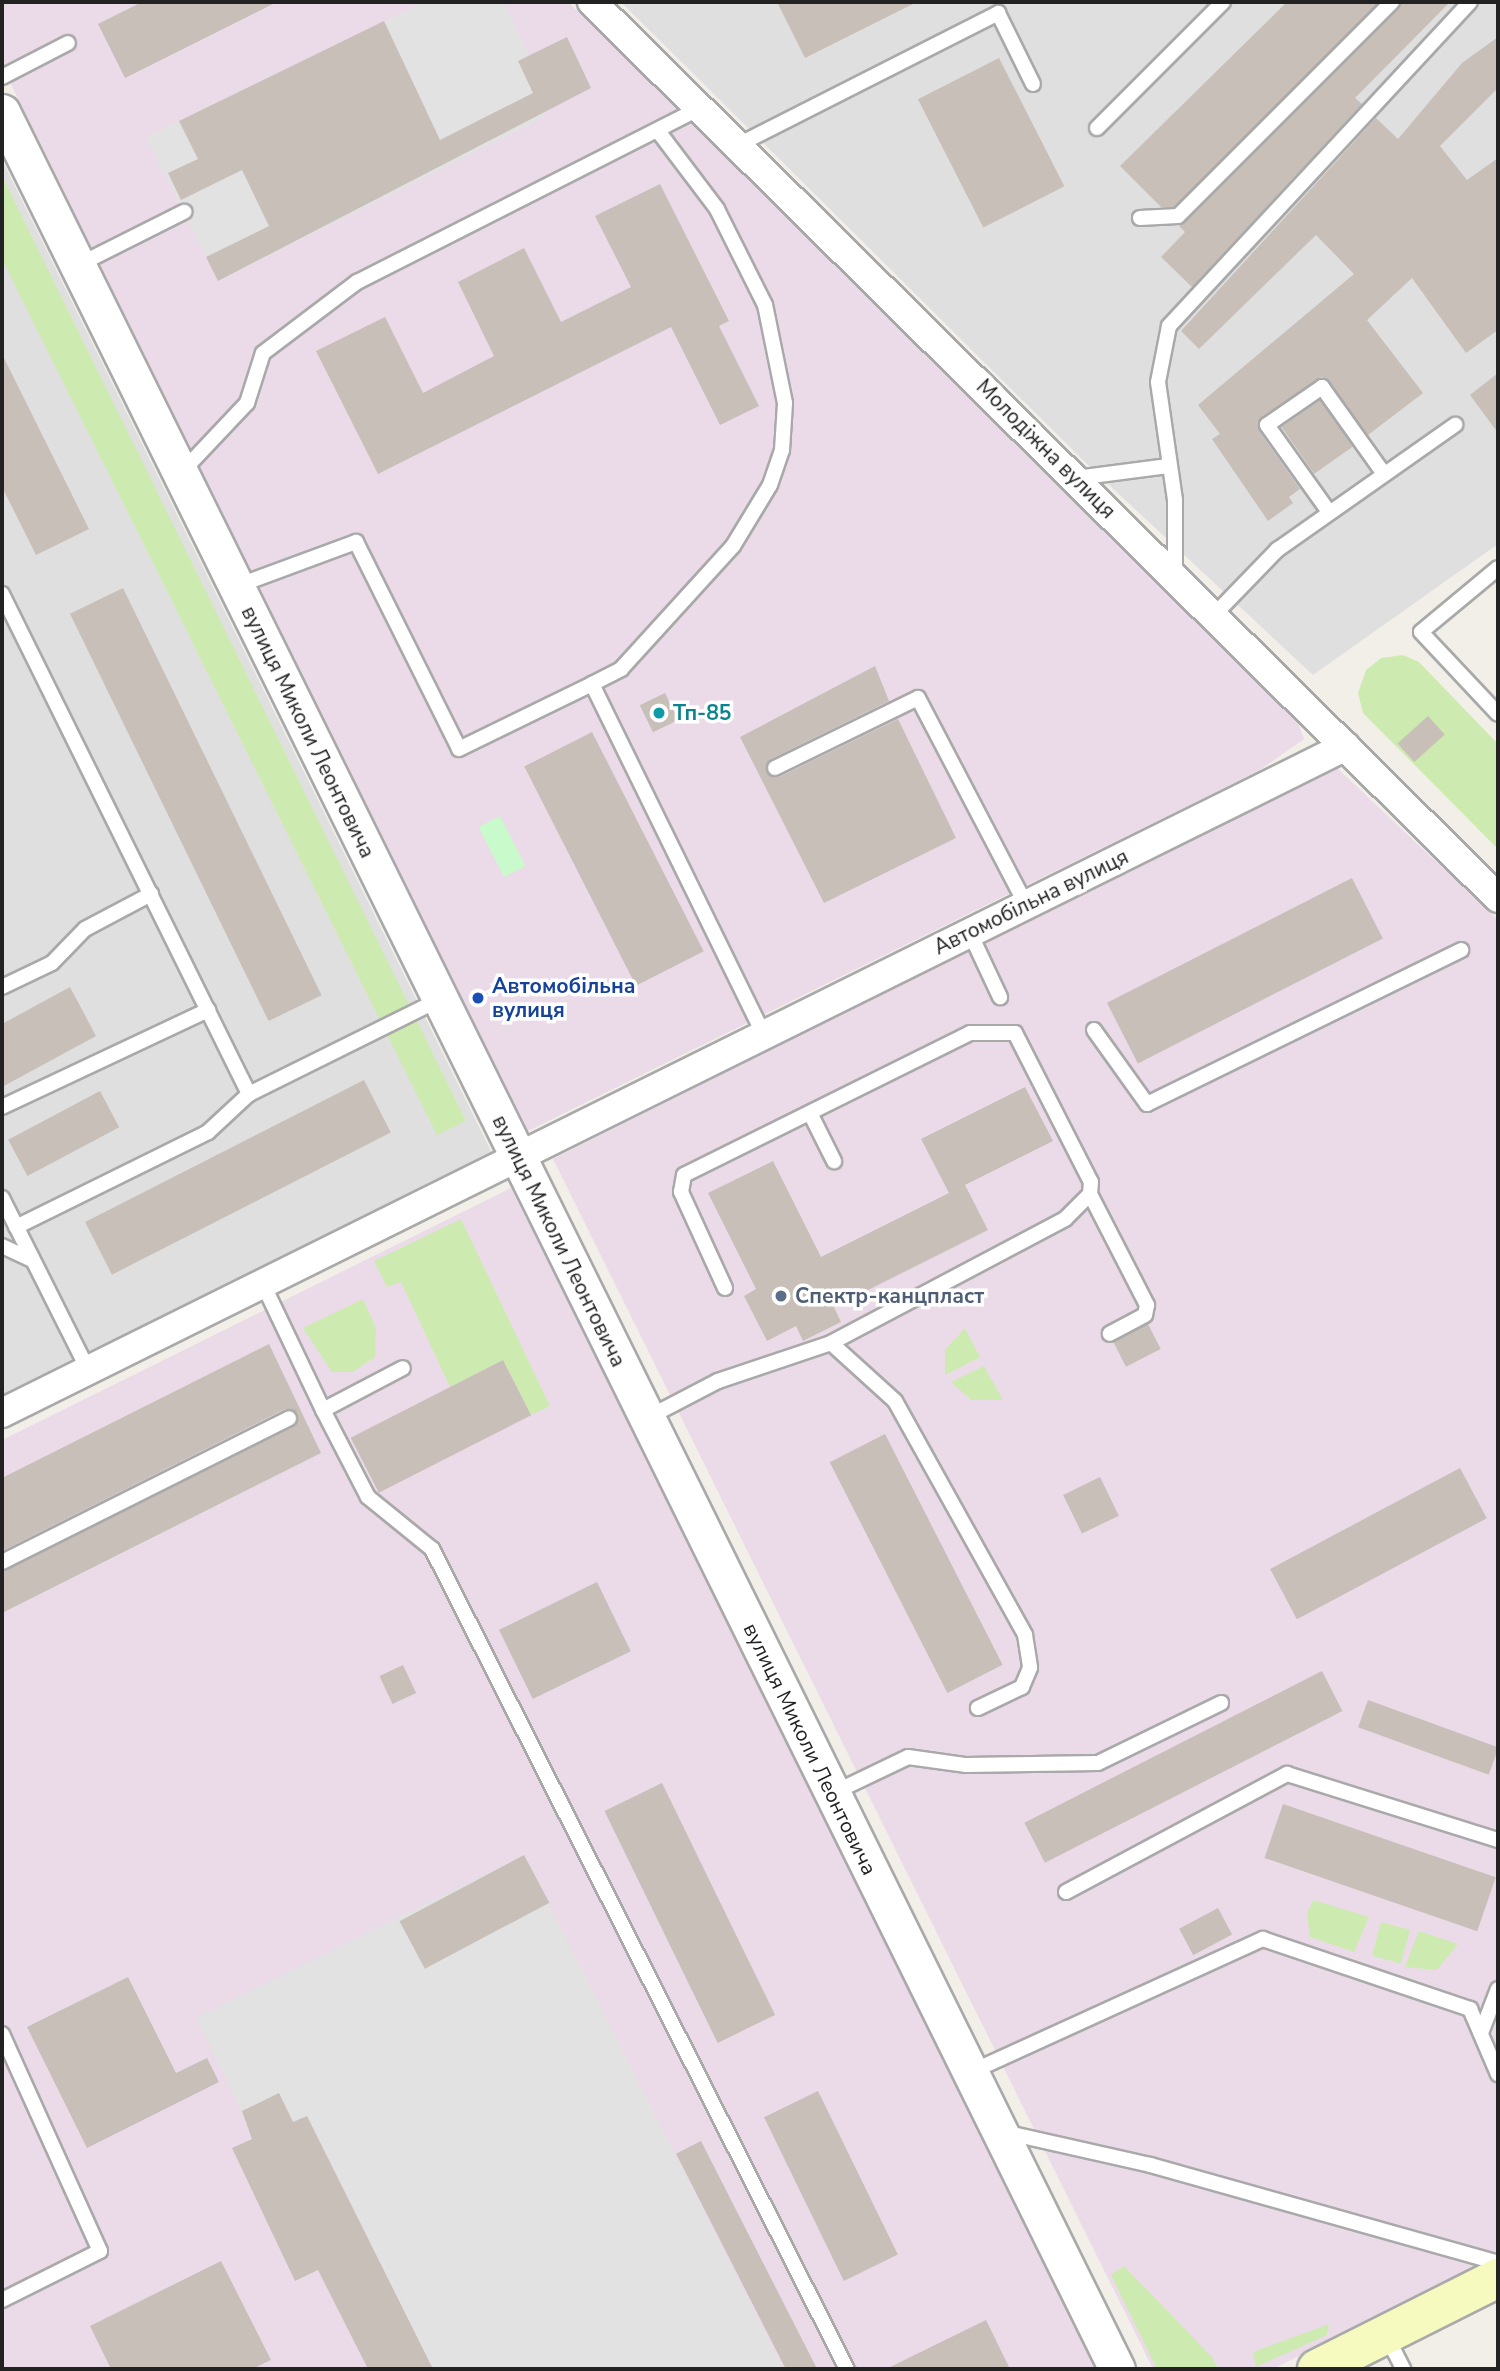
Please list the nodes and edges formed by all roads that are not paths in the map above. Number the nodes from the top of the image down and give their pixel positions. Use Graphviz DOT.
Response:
graph roads {
  1 [pos="592,2"];
  2 [pos="1223,2"];
  3 [pos="1392,2"];
  4 [pos="1470,2"];
  5 [pos="68,43"];
  6 [pos="2,77"];
  7 [pos="1033,84"];
  8 [pos="700,108"];
  9 [pos="2,112"];
  10 [pos="1097,128"];
  11 [pos="658,131"];
  12 [pos="737,145"];
  13 [pos="184,212"];
  14 [pos="1140,218"];
  15 [pos="78,265"];
  16 [pos="1455,425"];
  17 [pos="1168,466"];
  18 [pos="180,474"];
  19 [pos="1384,474"];
  20 [pos="1076,478"];
  21 [pos="1329,512"];
  22 [pos="1498,568"];
  23 [pos="1175,576"];
  24 [pos="236,587"];
  25 [pos="2,594"];
  26 [pos="1214,615"];
  27 [pos="592,684"];
  28 [pos="1498,714"];
  29 [pos="1346,746"];
  30 [pos="775,768"];
  31 [pos="150,894"];
  32 [pos="1498,898"];
  33 [pos="1026,905"];
  34 [pos="970,933"];
  35 [pos="1461,950"];
  36 [pos="2,987"];
  37 [pos="1000,997"];
  38 [pos="440,999"];
  39 [pos="208,1010"];
  40 [pos="1094,1030"];
  41 [pos="764,1035"];
  42 [pos="249,1094"];
  43 [pos="2,1107"];
  44 [pos="810,1113"];
  45 [pos="518,1157"];
  46 [pos="834,1161"];
  47 [pos="1090,1194"];
  48 [pos="2,1198"];
  49 [pos="16,1227"];
  50 [pos="2,1246"];
  51 [pos="32,1260"];
  52 [pos="262,1284"];
  53 [pos="725,1288"];
  54 [pos="1110,1334"];
  55 [pos="831,1343"];
  56 [pos="403,1368"];
  57 [pos="88,1370"];
  58 [pos="323,1410"];
  59 [pos="2,1413"];
  60 [pos="289,1418"];
  61 [pos="647,1418"];
  62 [pos="2,1562"];
  63 [pos="1221,1703"];
  64 [pos="978,1708"];
  65 [pos="832,1793"];
  66 [pos="1498,1840"];
  67 [pos="1066,1892"];
  68 [pos="1498,1989"];
  69 [pos="1481,2033"];
  70 [pos="2,2034"];
  71 [pos="970,2073"];
  72 [pos="1498,2074"];
  73 [pos="999,2131"];
  74 [pos="1498,2263"];
  75 [pos="1498,2278"];
  76 [pos="2,2300"];
  77 [pos="1385,2334"];
  78 [pos="847,2369"];
  79 [pos="1117,2369"];
  80 [pos="1317,2369"];
  81 [pos="1403,2369"];
  1 -- 8 [label="street, Молодіжна вулиця"];
  2 -- 10 [label="lane"];
  3 -- 14 [label="lane"];
  4 -- 17 [label="lane"];
  5 -- 6 [label="lane"];
  7 -- 12 [label="lane"];
  8 -- 11 [label="lane"];
  8 -- 12 [label="street, Молодіжна вулиця"];
  9 -- 15 [label="street, вулиця Миколи Леонтовича"];
  11 -- 18 [label="lane"];
  11 -- 27 [label="lane"];
  12 -- 20 [label="street, Молодіжна вулиця"];
  13 -- 15 [label="lane"];
  15 -- 18 [label="street, вулиця Миколи Леонтовича"];
  16 -- 19 [label="lane"];
  17 -- 20 [label="lane"];
  17 -- 23 [label="lane"];
  18 -- 24 [label="street, вулиця Миколи Леонтовича"];
  19 -- 21 [label="lane"];
  19 -- 21 [label="lane"];
  20 -- 23 [label="street, Молодіжна вулиця"];
  21 -- 26 [label="lane"];
  22 -- 28 [label="lane"];
  23 -- 26 [label="street, Молодіжна вулиця"];
  24 -- 27 [label="lane"];
  24 -- 38 [label="street, вулиця Миколи Леонтовича"];
  25 -- 31 [label="lane"];
  26 -- 29 [label="street, Молодіжна вулиця"];
  27 -- 41 [label="lane"];
  29 -- 32 [label="street, Молодіжна вулиця"];
  29 -- 33 [label="street, Автомобільна вулиця"];
  30 -- 33 [label="lane"];
  31 -- 36 [label="lane"];
  31 -- 39 [label="lane"];
  33 -- 34 [label="street, Автомобільна вулиця"];
  34 -- 37 [label="lane"];
  34 -- 41 [label="street, Автомобільна вулиця"];
  35 -- 40 [label="lane"];
  38 -- 42 [label="lane"];
  38 -- 45 [label="street, вулиця Миколи Леонтовича"];
  39 -- 42 [label="lane"];
  39 -- 43 [label="lane"];
  41 -- 45 [label="street, Автомобільна вулиця"];
  42 -- 49 [label="lane"];
  44 -- 46 [label="lane"];
  44 -- 47 [label="lane"];
  44 -- 53 [label="lane"];
  45 -- 52 [label="street, Автомобільна вулиця"];
  45 -- 61 [label="street, вулиця Миколи Леонтовича"];
  47 -- 54 [label="lane"];
  47 -- 55 [label="lane"];
  48 -- 49 [label="lane"];
  49 -- 51 [label="lane"];
  50 -- 51 [label="lane"];
  51 -- 57 [label="lane"];
  52 -- 57 [label="street, Автомобільна вулиця"];
  52 -- 58 [label="lane"];
  55 -- 61 [label="lane"];
  55 -- 64 [label="lane"];
  56 -- 58 [label="lane"];
  57 -- 59 [label="street, Автомобільна вулиця"];
  58 -- 78 [label="lane"];
  60 -- 62 [label="lane"];
  61 -- 65 [label="street, вулиця Миколи Леонтовича"];
  63 -- 65 [label="lane"];
  65 -- 71 [label="street, вулиця Миколи Леонтовича"];
  66 -- 67 [label="lane"];
  68 -- 69 [label="lane"];
  69 -- 71 [label="lane"];
  69 -- 72 [label="lane"];
  70 -- 76 [label="lane"];
  71 -- 73 [label="street, вулиця Миколи Леонтовича"];
  73 -- 74 [label="lane"];
  73 -- 79 [label="street, вулиця Миколи Леонтовича"];
  75 -- 77 [label="main road"];
  77 -- 80 [label="main road"];
  77 -- 81 [label="lane"];
}
